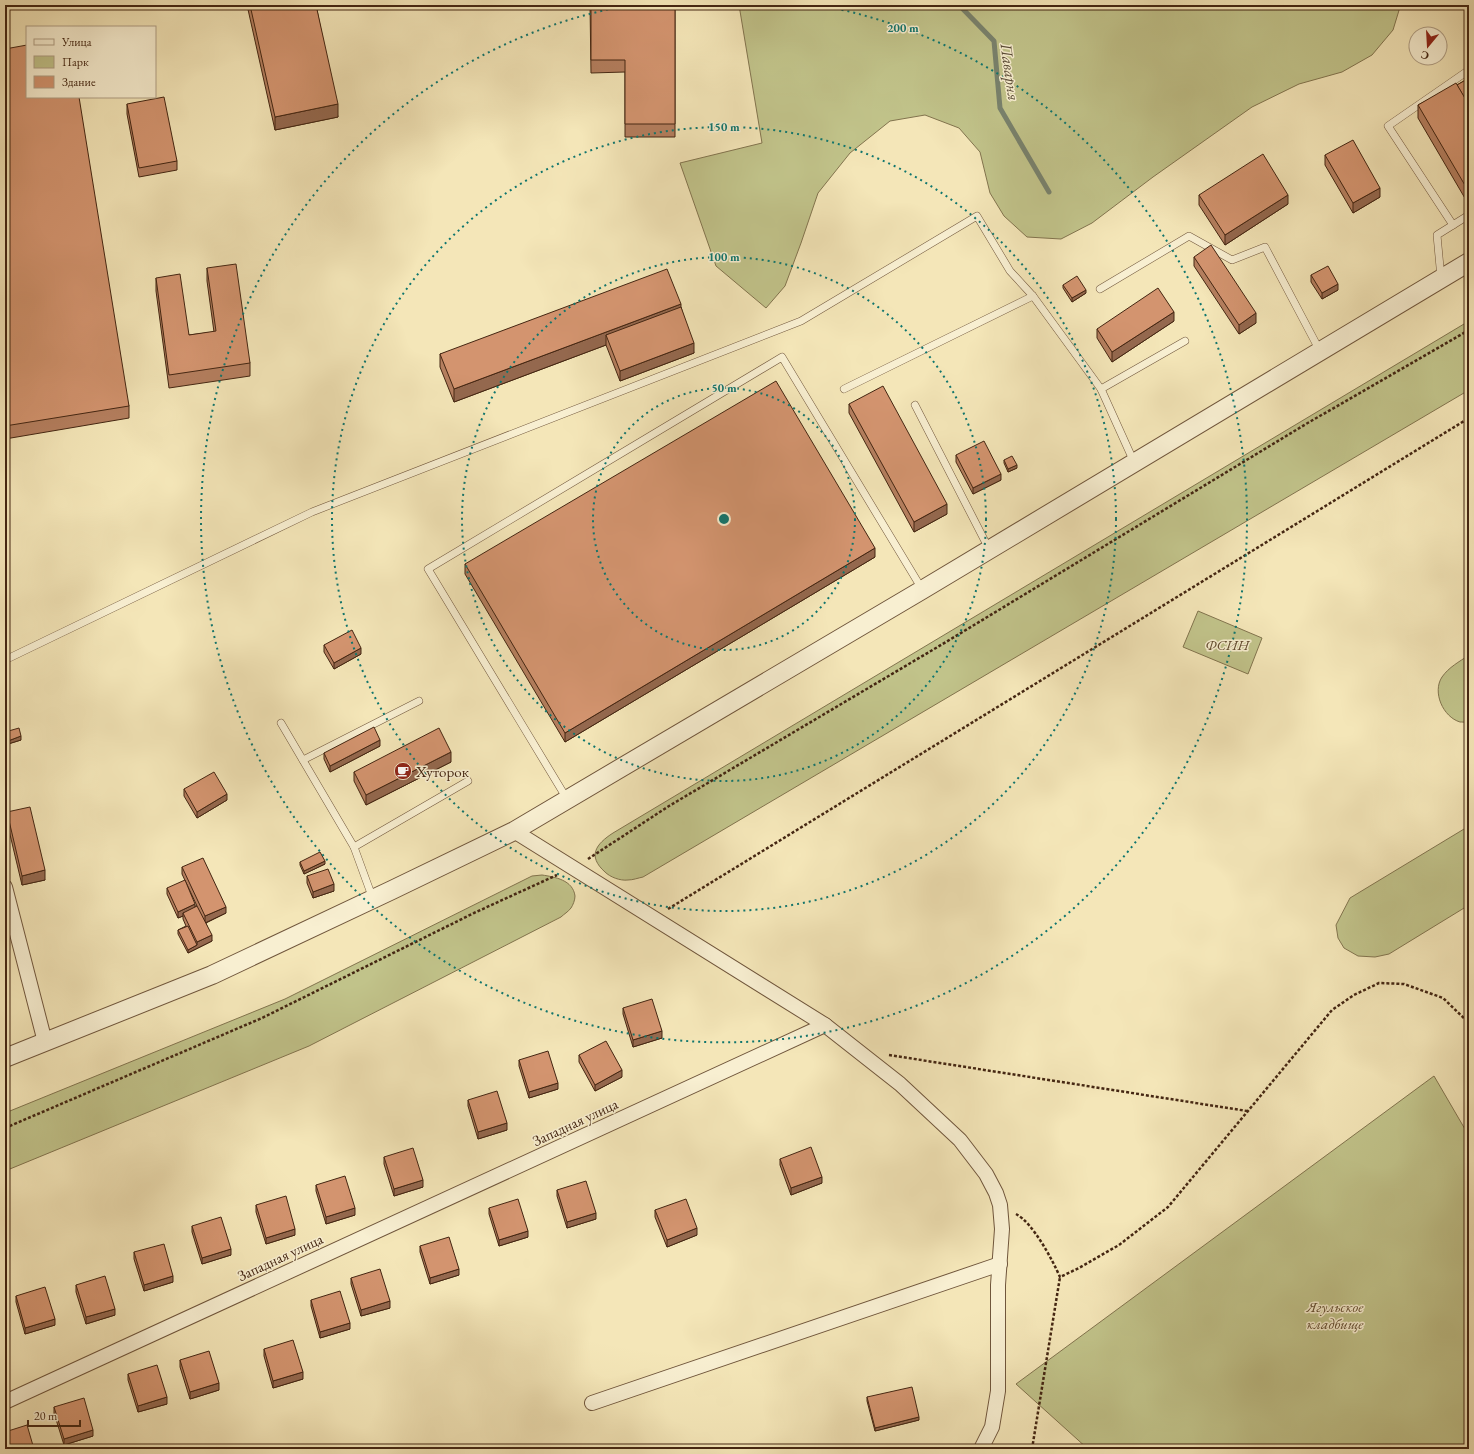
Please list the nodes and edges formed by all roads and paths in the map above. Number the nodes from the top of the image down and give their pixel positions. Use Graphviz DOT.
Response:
graph roads {
  1 [pos="1469,70"];
  2 [pos="1469,215"];
  3 [pos="1453,225"];
  4 [pos="1469,262"];
  5 [pos="1442,278"];
  6 [pos="1100,289"];
  7 [pos="1033,296"];
  8 [pos="1469,330"];
  9 [pos="1185,341"];
  10 [pos="1320,351"];
  11 [pos="844,389"];
  12 [pos="1101,389"];
  13 [pos="915,406"];
  14 [pos="1469,418"];
  15 [pos="1134,462"];
  16 [pos="990,549"];
  17 [pos="922,590"];
  18 [pos="5,660"];
  19 [pos="419,701"];
  20 [pos="281,723"];
  21 [pos="303,760"];
  22 [pos="468,781"];
  23 [pos="567,799"];
  24 [pos="514,831"];
  25 [pos="354,847"];
  26 [pos="574,868"];
  27 [pos="5,887"];
  28 [pos="374,899"];
  29 [pos="653,918"];
  30 [pos="1469,1023"];
  31 [pos="825,1026"];
  32 [pos="45,1042"];
  33 [pos="889,1055"];
  34 [pos="5,1058"];
  35 [pos="1248,1111"];
  36 [pos="5,1128"];
  37 [pos="1000,1205"];
  38 [pos="1000,1264"];
  39 [pos="1060,1277"];
  40 [pos="5,1402"];
  41 [pos="592,1403"];
  42 [pos="981,1449"];
  43 [pos="1032,1449"];
  1 -- 3 [label="lane"];
  2 -- 3 [label="lane"];
  3 -- 5 [label="lane"];
  4 -- 5 [label="street"];
  5 -- 10 [label="street"];
  6 -- 10 [label="lane"];
  7 -- 11 [label="lane"];
  7 -- 12 [label="lane"];
  7 -- 18 [label="lane"];
  8 -- 26 [label="path"];
  9 -- 12 [label="lane"];
  10 -- 15 [label="street"];
  12 -- 15 [label="lane"];
  13 -- 16 [label="lane"];
  14 -- 29 [label="path"];
  15 -- 16 [label="street"];
  16 -- 17 [label="street"];
  17 -- 23 [label="street"];
  17 -- 23 [label="lane"];
  19 -- 21 [label="lane"];
  20 -- 21 [label="lane"];
  21 -- 25 [label="lane"];
  22 -- 25 [label="lane"];
  23 -- 24 [label="street"];
  24 -- 26 [label="street"];
  24 -- 28 [label="street"];
  25 -- 28 [label="lane"];
  26 -- 29 [label="street"];
  26 -- 36 [label="path"];
  27 -- 32 [label="street"];
  28 -- 32 [label="street"];
  29 -- 31 [label="street"];
  30 -- 35 [label="path"];
  31 -- 37 [label="street"];
  31 -- 40 [label="street, Западная улица"];
  32 -- 34 [label="street"];
  33 -- 35 [label="path"];
  35 -- 39 [label="path"];
  37 -- 38 [label="street"];
  37 -- 39 [label="path"];
  38 -- 41 [label="street"];
  38 -- 42 [label="street"];
  39 -- 43 [label="path"];
}
